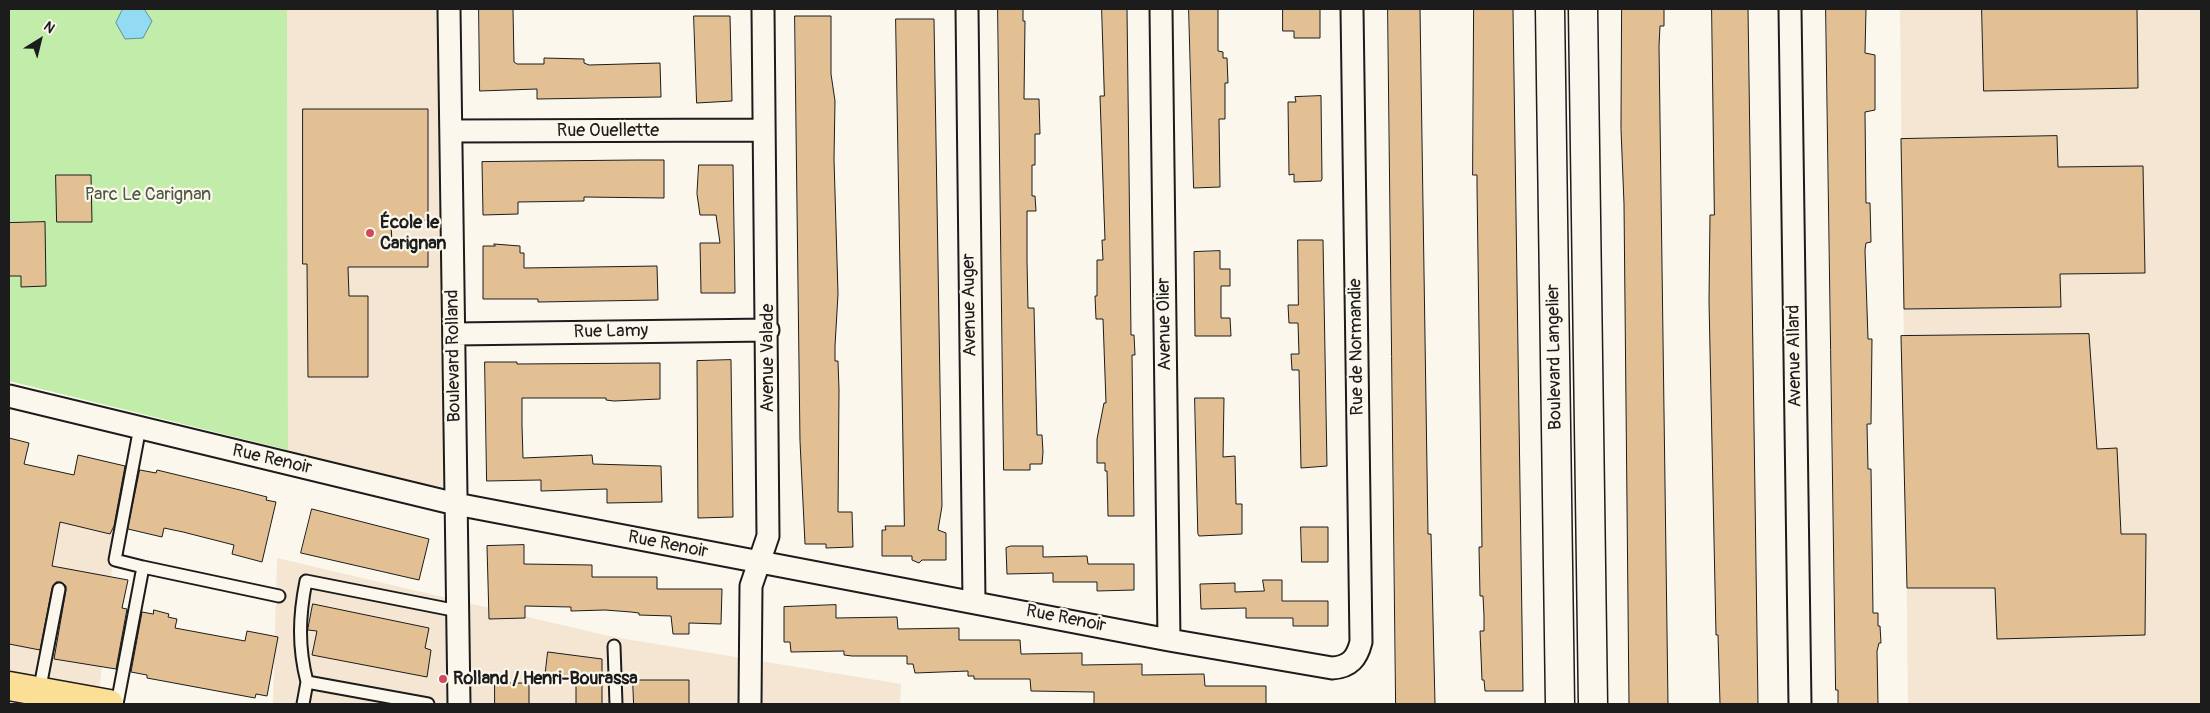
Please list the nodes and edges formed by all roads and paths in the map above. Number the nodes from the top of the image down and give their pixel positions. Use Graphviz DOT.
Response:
graph roads {
  1 [pos="449,9"];
  2 [pos="763,9"];
  3 [pos="966,9"];
  4 [pos="1161,9"];
  5 [pos="1352,9"];
  6 [pos="1550,9"];
  7 [pos="1583,9"];
  8 [pos="1790,9"];
  9 [pos="764,130"];
  10 [pos="452,131"];
  11 [pos="768,330"];
  12 [pos="454,334"];
  13 [pos="9,396"];
  14 [pos="140,427"];
  15 [pos="456,504"];
  16 [pos="759,563"];
  17 [pos="143,567"];
  18 [pos="59,589"];
  19 [pos="279,596"];
  20 [pos="974,601"];
  21 [pos="458,611"];
  22 [pos="1169,640"];
  23 [pos="614,646"];
  24 [pos="1332,668"];
  25 [pos="307,682"];
  26 [pos="9,686"];
  27 [pos="39,692"];
  28 [pos="109,704"];
  29 [pos="116,704"];
  30 [pos="303,704"];
  31 [pos="428,704"];
  32 [pos="459,704"];
  33 [pos="616,704"];
  34 [pos="750,704"];
  35 [pos="1560,704"];
  36 [pos="1593,704"];
  37 [pos="1800,704"];
  1 -- 10 [label="street, Boulevard Rolland"];
  2 -- 9 [label="street, Avenue Valade"];
  3 -- 20 [label="street, Avenue Auger"];
  4 -- 22 [label="street, Avenue Olier"];
  5 -- 24 [label="street, Rue de Normandie"];
  6 -- 35 [label="main road, Boulevard Langelier"];
  7 -- 36 [label="main road, Boulevard Langelier"];
  8 -- 37 [label="street, Avenue Allard"];
  9 -- 10 [label="street, Rue Ouellette"];
  9 -- 11 [label="street, Avenue Valade"];
  10 -- 12 [label="street, Boulevard Rolland"];
  11 -- 12 [label="street, Rue Lamy"];
  11 -- 16 [label="street, Avenue Valade"];
  12 -- 15 [label="street, Boulevard Rolland"];
  13 -- 14 [label="street, Rue Renoir"];
  14 -- 15 [label="street, Rue Renoir"];
  14 -- 17 [label="lane"];
  15 -- 16 [label="street, Rue Renoir"];
  15 -- 21 [label="street, Boulevard Rolland"];
  16 -- 20 [label="street, Rue Renoir"];
  16 -- 34 [label="street, Avenue Valade"];
  17 -- 19 [label="lane"];
  17 -- 29 [label="lane"];
  18 -- 27 [label="lane"];
  20 -- 22 [label="street, Rue Renoir"];
  21 -- 25 [label="lane"];
  21 -- 32 [label="street, Boulevard Rolland"];
  22 -- 24 [label="street, Rue Renoir"];
  23 -- 33 [label="lane"];
  25 -- 30 [label="lane"];
  25 -- 31 [label="lane"];
  26 -- 27 [label="main road"];
  27 -- 28 [label="main road"];
}
